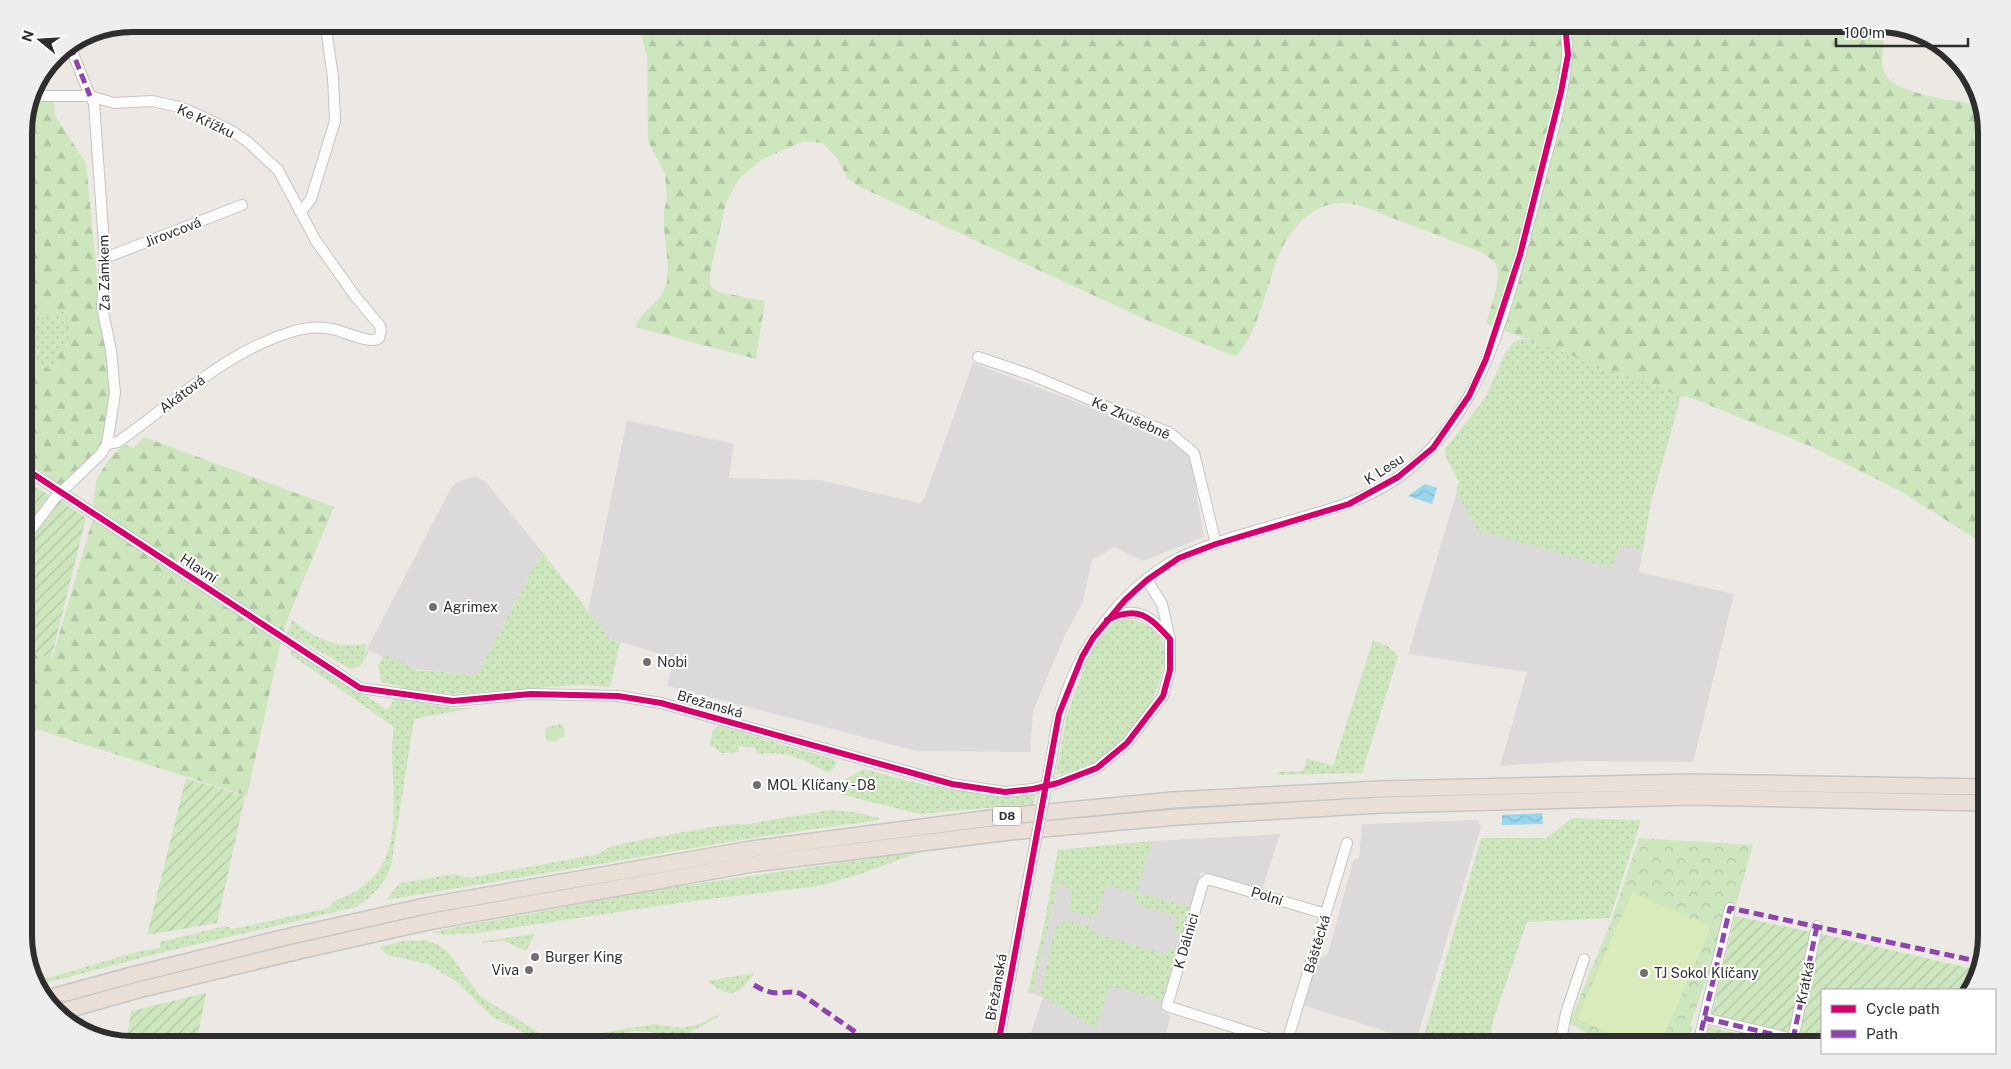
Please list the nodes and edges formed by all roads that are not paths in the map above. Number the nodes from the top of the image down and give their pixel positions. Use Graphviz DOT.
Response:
graph roads {
  1 [pos="327,32"];
  2 [pos="1566,32"];
  3 [pos="73,53"];
  4 [pos="39,96"];
  5 [pos="90,96"];
  6 [pos="242,205"];
  7 [pos="299,210"];
  8 [pos="307,224"];
  9 [pos="105,258"];
  10 [pos="978,357"];
  11 [pos="107,444"];
  12 [pos="33,474"];
  13 [pos="62,492"];
  14 [pos="33,527"];
  15 [pos="1216,544"];
  16 [pos="1147,580"];
  17 [pos="1107,620"];
  18 [pos="1170,638"];
  19 [pos="360,688"];
  20 [pos="1978,787"];
  21 [pos="1978,803"];
  22 [pos="1347,843"];
  23 [pos="1208,879"];
  24 [pos="1730,908"];
  25 [pos="1326,914"];
  26 [pos="1817,926"];
  27 [pos="1584,959"];
  28 [pos="53,997"];
  29 [pos="65,1010"];
  30 [pos="1704,1018"];
  31 [pos="1000,1036"];
  32 [pos="1259,1036"];
  33 [pos="1290,1036"];
  34 [pos="1562,1036"];
  35 [pos="1700,1036"];
  36 [pos="1780,1036"];
  37 [pos="1794,1036"];
  1 -- 7 [label="street"];
  2 -- 15 [label="street, K Lesu"];
  3 -- 5 [label="street, Za Zámkem"];
  4 -- 5 [label="street, Ke Křížku"];
  5 -- 7 [label="street, Ke Křížku"];
  5 -- 9 [label="street, Za Zámkem"];
  6 -- 9 [label="street, Jirovcová"];
  7 -- 8 [label="street, Ke Křížku"];
  8 -- 11 [label="street, Akátová"];
  9 -- 11 [label="street, Za Zámkem"];
  10 -- 15 [label="street, Ke Zkušebně"];
  11 -- 13 [label="street"];
  12 -- 13 [label="street, Hlavní"];
  13 -- 14 [label="street"];
  13 -- 19 [label="street, Hlavní"];
  15 -- 16 [label="street, K Lesu"];
  16 -- 17 [label="street, Břežanská"];
  16 -- 18 [label="street, Břežanská"];
  17 -- 18 [label="street"];
  17 -- 31 [label="street, Břežanská, bridge"];
  18 -- 19 [label="street, Břežanská"];
  20 -- 28 [label="highway, D8"];
  21 -- 29 [label="highway, D8"];
  22 -- 25 [label="street, Báštěcká"];
  23 -- 25 [label="street, Polní"];
  23 -- 32 [label="street, K Dálnici"];
  24 -- 30 [label="street"];
  25 -- 33 [label="street, Báštěcká"];
  26 -- 37 [label="street, Krátká"];
  27 -- 34 [label="street"];
  30 -- 35 [label="street"];
  30 -- 36 [label="street"];
}
